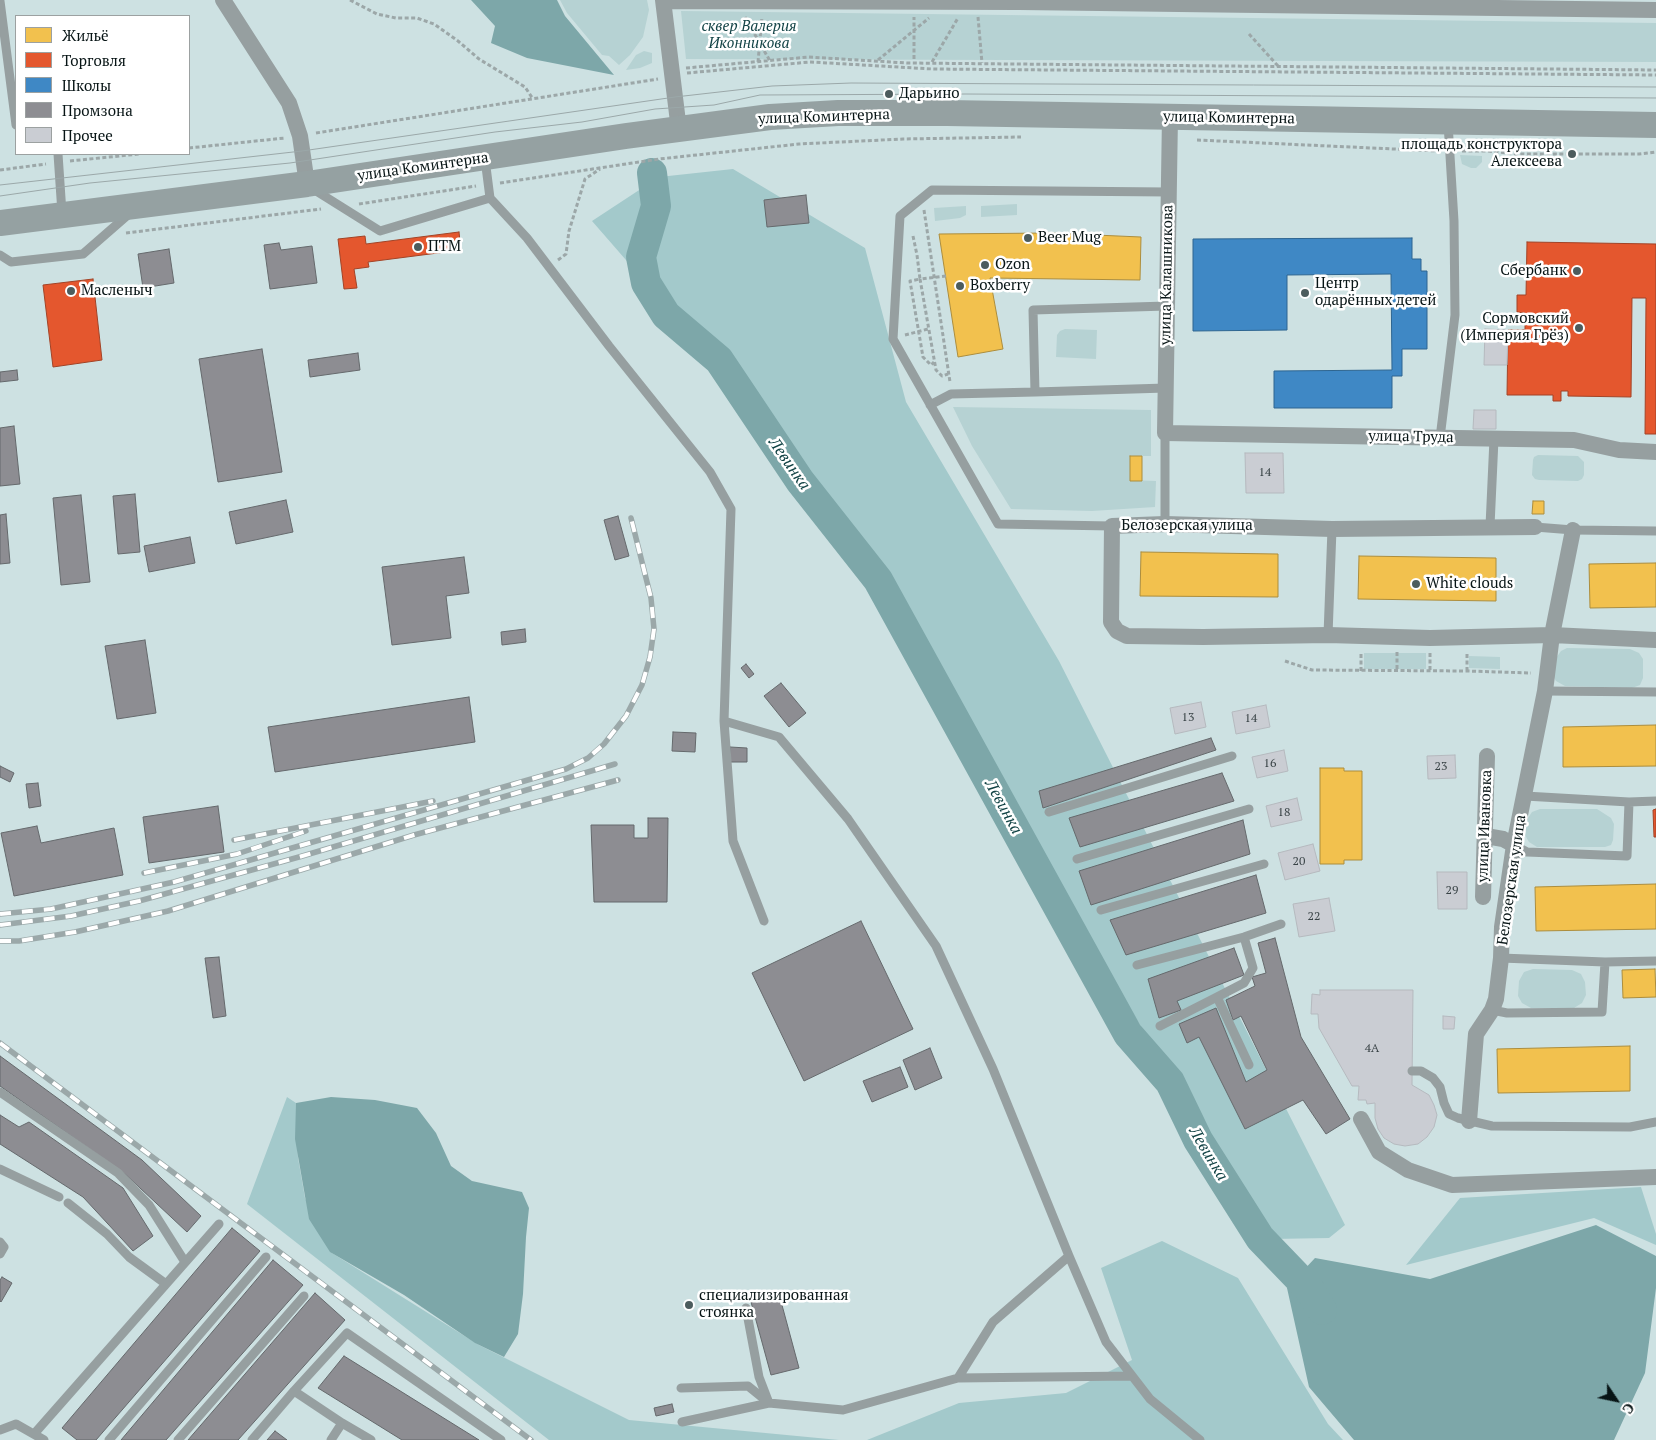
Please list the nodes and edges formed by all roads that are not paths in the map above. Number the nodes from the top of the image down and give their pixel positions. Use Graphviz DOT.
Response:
graph roads {
  1 [pos="223,0"];
  2 [pos="664,0"];
  3 [pos="0,1"];
  4 [pos="736,1"];
  5 [pos="1020,1"];
  6 [pos="1427,4"];
  7 [pos="1653,7"];
  8 [pos="15,117"];
  9 [pos="1448,122"];
  10 [pos="1656,125"];
  11 [pos="1170,128"];
  12 [pos="679,130"];
  13 [pos="58,155"];
  14 [pos="485,158"];
  15 [pos="307,184"];
  16 [pos="1168,192"];
  17 [pos="490,198"];
  18 [pos="138,205"];
  19 [pos="62,215"];
  20 [pos="0,223"];
  21 [pos="0,256"];
  22 [pos="1167,306"];
  23 [pos="1166,388"];
  24 [pos="1035,392"];
  25 [pos="930,405"];
  26 [pos="1165,433"];
  27 [pos="1440,438"];
  28 [pos="1494,439"];
  29 [pos="1656,452"];
  30 [pos="1165,524"];
  31 [pos="1112,526"];
  32 [pos="1490,526"];
  33 [pos="1535,527"];
  34 [pos="1332,529"];
  35 [pos="1573,530"];
  36 [pos="1656,531"];
  37 [pos="1328,635"];
  38 [pos="1552,635"];
  39 [pos="1656,640"];
  40 [pos="1545,691"];
  41 [pos="1656,692"];
  42 [pos="724,721"];
  43 [pos="1232,756"];
  44 [pos="1487,756"];
  45 [pos="1525,796"];
  46 [pos="1656,801"];
  47 [pos="1630,802"];
  48 [pos="1249,809"];
  49 [pos="1049,812"];
  50 [pos="1486,836"];
  51 [pos="1514,845"];
  52 [pos="1077,859"];
  53 [pos="1264,864"];
  54 [pos="1483,897"];
  55 [pos="1100,910"];
  56 [pos="764,921"];
  57 [pos="1281,924"];
  58 [pos="1244,937"];
  59 [pos="1501,958"];
  60 [pos="1656,961"];
  61 [pos="1605,962"];
  62 [pos="1137,965"];
  63 [pos="1217,997"];
  64 [pos="1492,1010"];
  65 [pos="1160,1026"];
  66 [pos="1249,1066"];
  67 [pos="1412,1071"];
  68 [pos="0,1092"];
  69 [pos="1361,1119"];
  70 [pos="1469,1120"];
  71 [pos="1656,1122"];
  72 [pos="0,1169"];
  73 [pos="1656,1177"];
  74 [pos="58,1197"];
  75 [pos="68,1203"];
  76 [pos="219,1224"];
  77 [pos="0,1242"];
  78 [pos="0,1254"];
  79 [pos="1069,1256"];
  80 [pos="266,1257"];
  81 [pos="185,1262"];
  82 [pos="166,1284"];
  83 [pos="304,1296"];
  84 [pos="746,1308"];
  85 [pos="1132,1376"];
  86 [pos="958,1378"];
  87 [pos="681,1388"];
  88 [pos="294,1391"];
  89 [pos="769,1403"];
  90 [pos="682,1422"];
  91 [pos="342,1424"];
  92 [pos="0,1430"];
  93 [pos="34,1434"];
  94 [pos="44,1440"];
  95 [pos="109,1440"];
  96 [pos="178,1440"];
  97 [pos="252,1440"];
  98 [pos="331,1440"];
  99 [pos="371,1440"];
  100 [pos="502,1440"];
  101 [pos="1200,1440"];
  1 -- 15 [label="street"];
  2 -- 4 [label="street"];
  2 -- 12 [label="street"];
  3 -- 8 [label="lane"];
  4 -- 5 [label="street"];
  5 -- 6 [label="street"];
  6 -- 7 [label="street"];
  9 -- 10 [label="main road, улица Коминтерна"];
  9 -- 11 [label="main road, улица Коминтерна"];
  9 -- 27 [label="lane"];
  11 -- 12 [label="main road, улица Коминтерна"];
  11 -- 16 [label="street, улица Калашникова"];
  12 -- 14 [label="main road, улица Коминтерна"];
  13 -- 19 [label="lane"];
  14 -- 15 [label="main road, улица Коминтерна"];
  14 -- 17 [label="lane"];
  15 -- 17 [label="lane"];
  15 -- 18 [label="main road, улица Коминтерна"];
  16 -- 22 [label="street, улица Калашникова"];
  16 -- 25 [label="lane"];
  17 -- 42 [label="lane"];
  18 -- 19 [label="main road, улица Коминтерна"];
  18 -- 21 [label="lane"];
  19 -- 20 [label="main road, улица Коминтерна"];
  22 -- 23 [label="street, улица Калашникова"];
  22 -- 24 [label="lane"];
  23 -- 24 [label="lane"];
  23 -- 26 [label="street, улица Калашникова"];
  24 -- 25 [label="lane"];
  25 -- 31 [label="lane"];
  26 -- 27 [label="street, улица Труда"];
  26 -- 30 [label="lane"];
  27 -- 28 [label="street, улица Труда"];
  28 -- 29 [label="street, улица Труда"];
  28 -- 32 [label="lane"];
  30 -- 31 [label="street, Белозерская улица"];
  30 -- 34 [label="street, Белозерская улица"];
  31 -- 37 [label="street, Белозерская улица"];
  32 -- 33 [label="street, Белозерская улица"];
  32 -- 34 [label="street, Белозерская улица"];
  33 -- 35 [label="lane"];
  34 -- 37 [label="lane"];
  35 -- 36 [label="lane"];
  35 -- 38 [label="street, Белозерская улица"];
  37 -- 38 [label="street, Белозерская улица"];
  38 -- 39 [label="street, Белозерская улица"];
  38 -- 40 [label="street, Белозерская улица"];
  40 -- 41 [label="lane"];
  40 -- 45 [label="street, Белозерская улица"];
  42 -- 56 [label="lane"];
  42 -- 79 [label="lane"];
  43 -- 49 [label="lane"];
  44 -- 50 [label="street, улица Ивановка"];
  45 -- 47 [label="lane"];
  45 -- 51 [label="street, Белозерская улица"];
  46 -- 47 [label="lane"];
  47 -- 51 [label="lane"];
  48 -- 52 [label="lane"];
  50 -- 51 [label="street"];
  50 -- 54 [label="street, улица Ивановка"];
  51 -- 59 [label="street, Белозерская улица"];
  53 -- 55 [label="lane"];
  57 -- 58 [label="lane"];
  58 -- 62 [label="lane"];
  58 -- 63 [label="lane"];
  59 -- 61 [label="lane"];
  59 -- 64 [label="street, Белозерская улица"];
  60 -- 61 [label="lane"];
  61 -- 64 [label="lane"];
  63 -- 65 [label="lane"];
  63 -- 66 [label="lane"];
  64 -- 70 [label="street, Белозерская улица"];
  67 -- 70 [label="lane"];
  68 -- 81 [label="lane"];
  69 -- 73 [label="street"];
  70 -- 71 [label="lane"];
  72 -- 74 [label="lane"];
  75 -- 82 [label="lane"];
  76 -- 81 [label="lane"];
  77 -- 78 [label="lane"];
  79 -- 85 [label="lane"];
  79 -- 86 [label="lane"];
  80 -- 95 [label="lane"];
  81 -- 82 [label="lane"];
  82 -- 93 [label="lane"];
  83 -- 96 [label="lane"];
  84 -- 89 [label="lane"];
  85 -- 86 [label="lane"];
  85 -- 101 [label="lane"];
  86 -- 89 [label="lane"];
  87 -- 89 [label="lane"];
  88 -- 91 [label="lane"];
  88 -- 97 [label="lane"];
  88 -- 100 [label="lane"];
  89 -- 90 [label="lane"];
  91 -- 98 [label="lane"];
  91 -- 99 [label="lane"];
  92 -- 93 [label="lane"];
  93 -- 94 [label="lane"];
}
